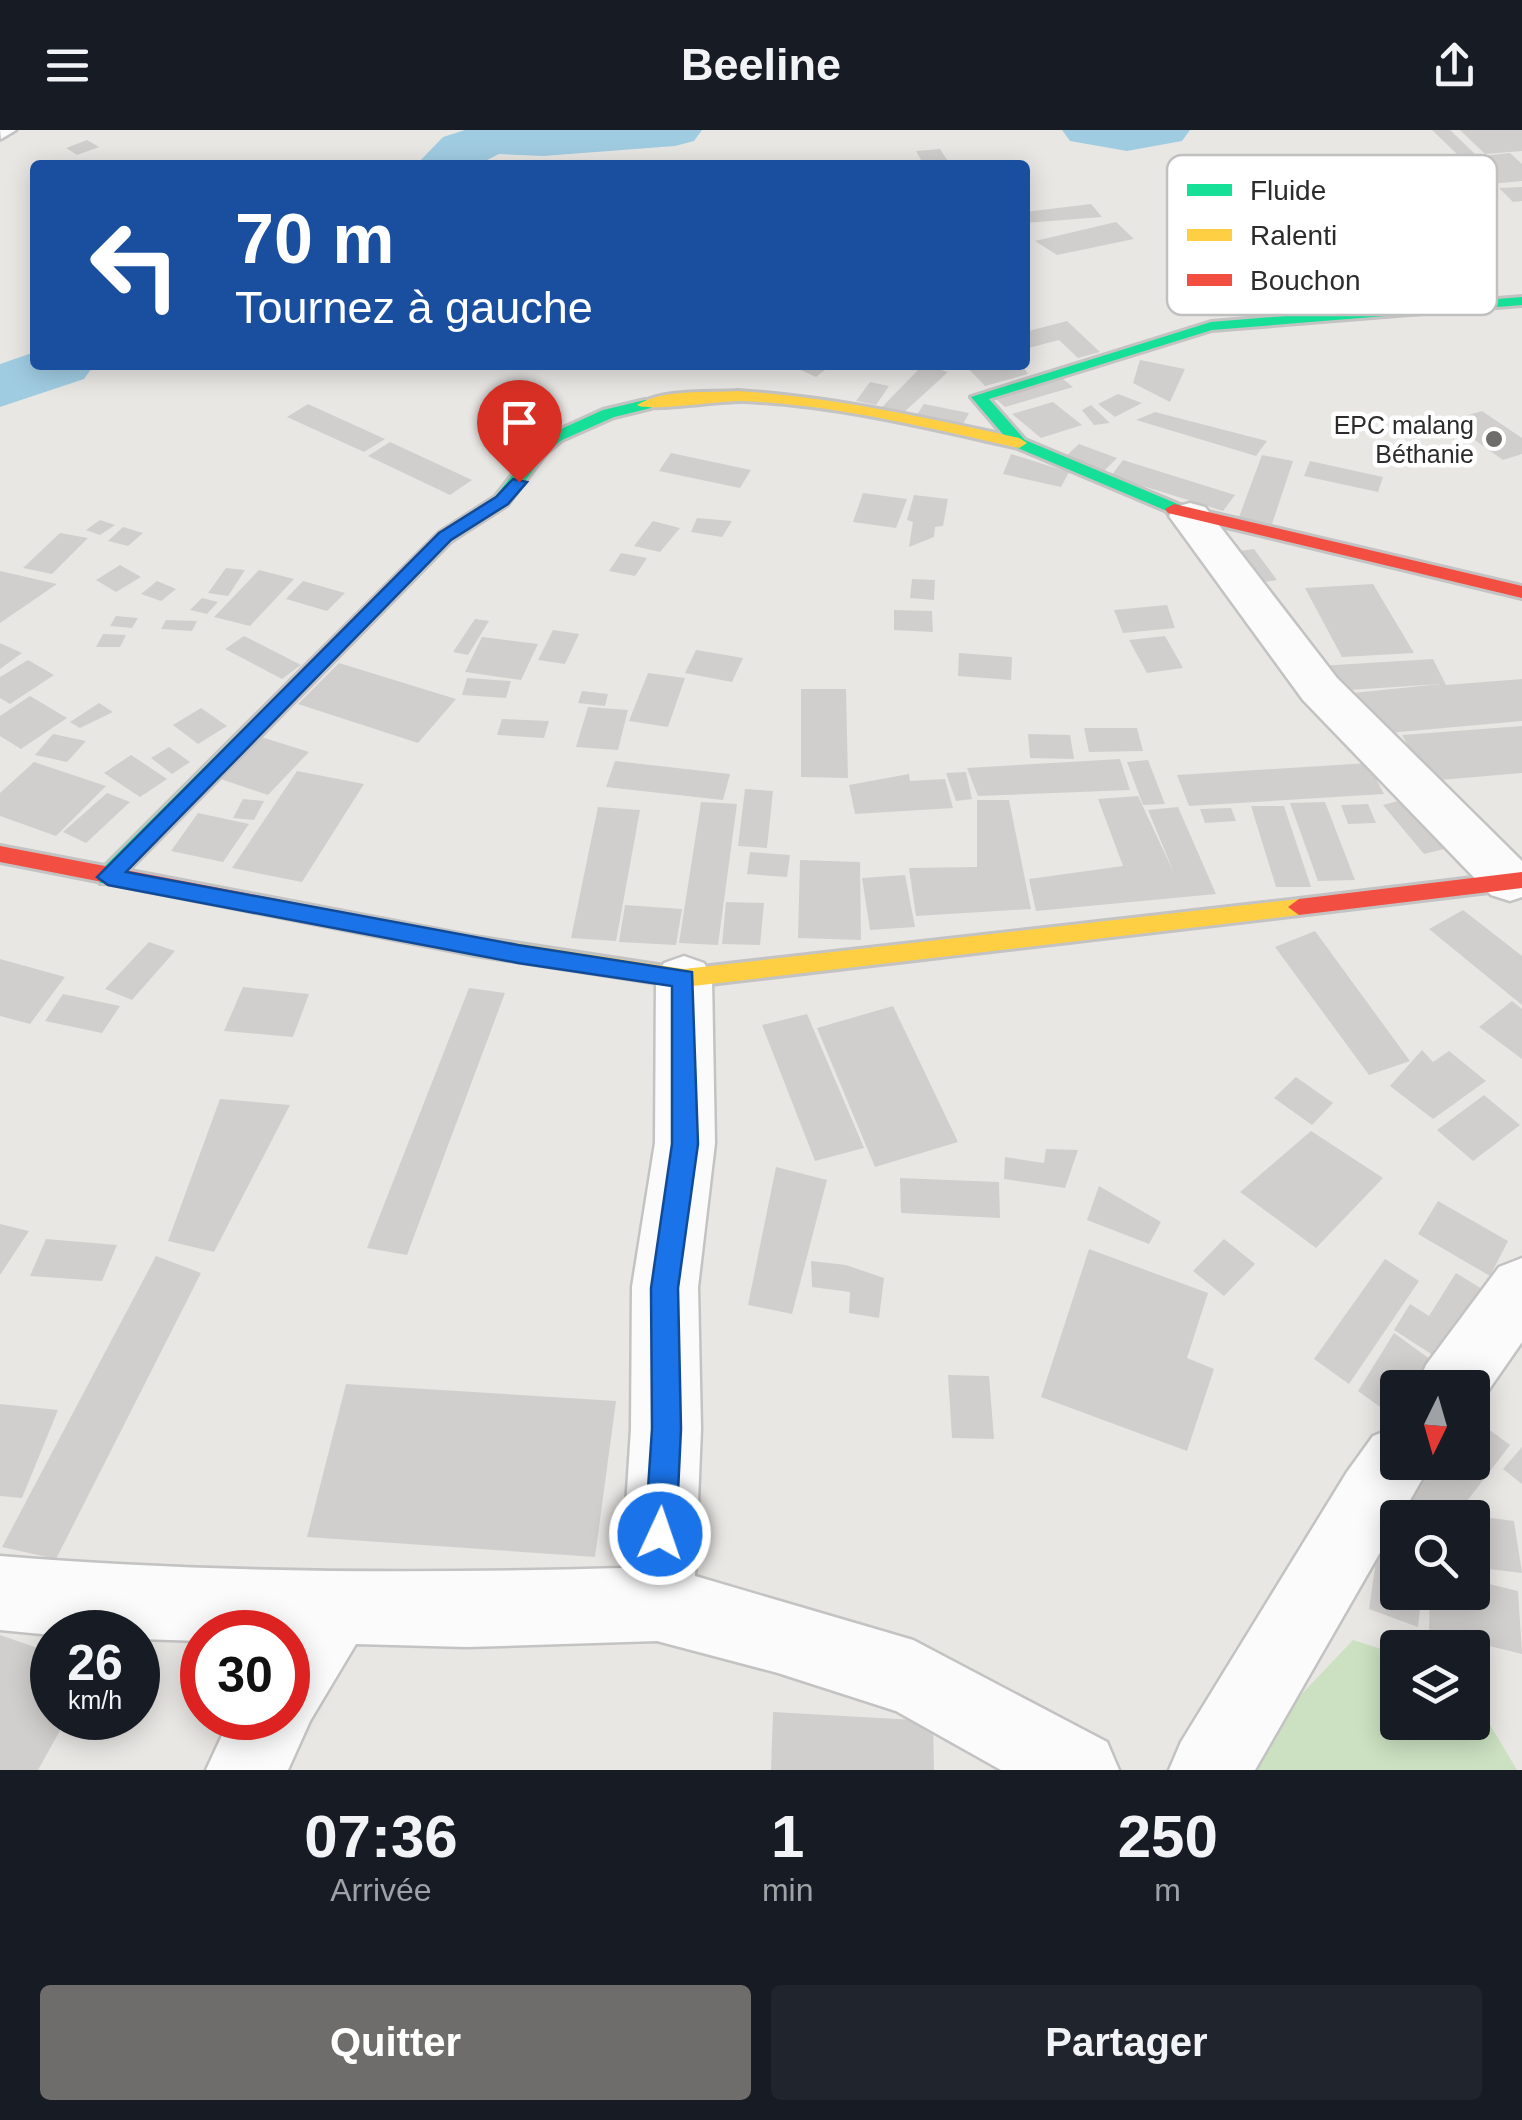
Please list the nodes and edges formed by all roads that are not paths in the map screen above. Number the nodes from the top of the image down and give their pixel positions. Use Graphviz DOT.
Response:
graph roads {
  1 [pos="1522,302"];
  2 [pos="1497,304"];
  3 [pos="1354,315"];
  4 [pos="1019,443"];
  5 [pos="1190,516"];
  6 [pos="1522,592"];
  7 [pos="0,854"];
  8 [pos="108,877"];
  9 [pos="1516,881"];
  10 [pos="684,978"];
  11 [pos="1522,1288"];
  12 [pos="1463,1370"];
  13 [pos="1384,1480"];
  14 [pos="0,1593"];
  15 [pos="657,1604"];
  16 [pos="336,1606"];
  17 [pos="310,1652"];
  18 [pos="261,1740"];
  19 [pos="246,1770"];
  20 [pos="1079,1770"];
  21 [pos="1209,1770"];
  1 -- 2 [label="street"];
  3 -- 4 [label="street"];
  4 -- 5 [label="street"];
  4 -- 8 [label="street"];
  5 -- 6 [label="street"];
  5 -- 9 [label="street"];
  7 -- 8 [label="street"];
  8 -- 10 [label="street"];
  9 -- 10 [label="street"];
  10 -- 15 [label="street"];
  11 -- 12 [label="street"];
  13 -- 21 [label="street"];
  14 -- 16 [label="street"];
  15 -- 16 [label="street"];
  15 -- 20 [label="street"];
  16 -- 17 [label="street"];
  18 -- 19 [label="street"];
}
